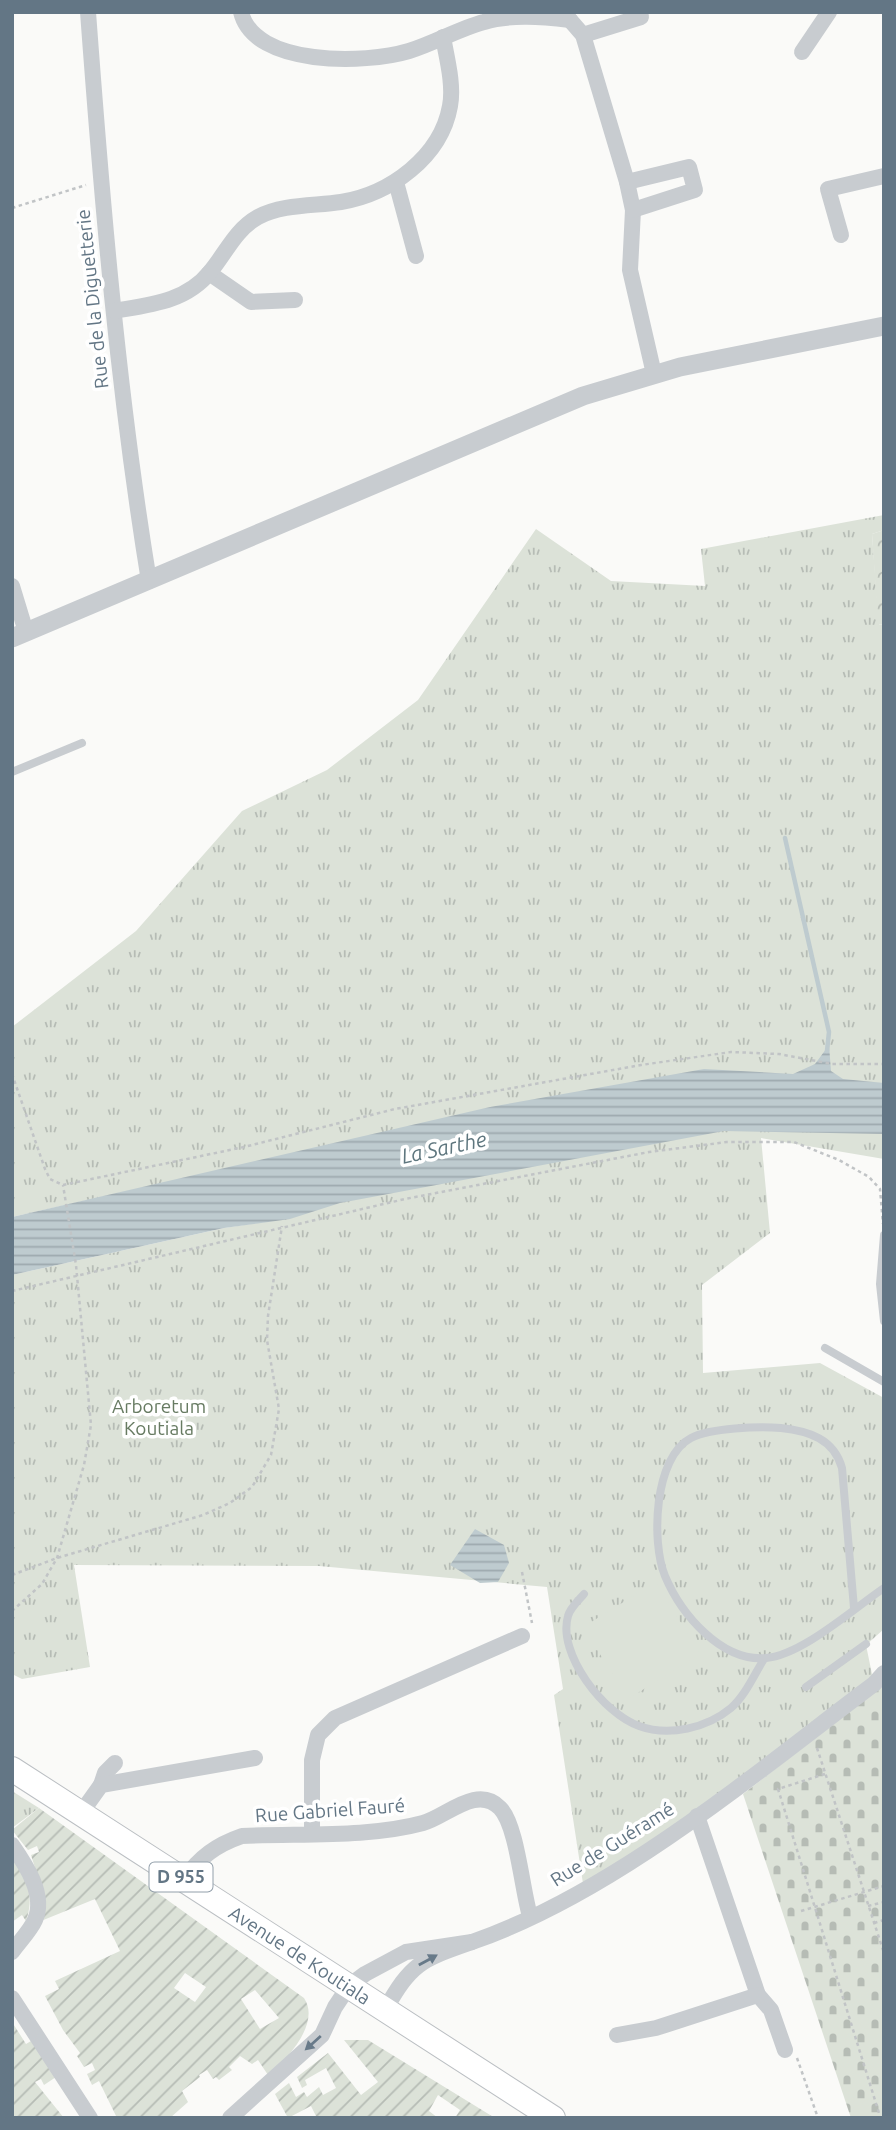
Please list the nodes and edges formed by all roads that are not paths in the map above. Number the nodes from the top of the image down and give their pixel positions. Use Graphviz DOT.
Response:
graph roads {
  1 [pos="88,12"];
  2 [pos="241,12"];
  3 [pos="640,12"];
  4 [pos="829,12"];
  5 [pos="576,16"];
  6 [pos="583,35"];
  7 [pos="443,37"];
  8 [pos="802,52"];
  9 [pos="884,176"];
  10 [pos="396,182"];
  11 [pos="627,182"];
  12 [pos="633,210"];
  13 [pos="841,235"];
  14 [pos="416,256"];
  15 [pos="209,274"];
  16 [pos="295,300"];
  17 [pos="114,311"];
  18 [pos="884,326"];
  19 [pos="654,374"];
  20 [pos="149,581"];
  21 [pos="12,586"];
  22 [pos="19,635"];
  23 [pos="82,743"];
  24 [pos="12,772"];
  25 [pos="884,1234"];
  26 [pos="884,1321"];
  27 [pos="825,1348"];
  28 [pos="884,1382"];
  29 [pos="884,1588"];
  30 [pos="584,1594"];
  31 [pos="854,1608"];
  32 [pos="523,1636"];
  33 [pos="866,1644"];
  34 [pos="764,1659"];
  35 [pos="884,1673"];
  36 [pos="806,1687"];
  37 [pos="255,1758"];
  38 [pos="115,1763"];
  39 [pos="12,1769"];
  40 [pos="101,1785"];
  41 [pos="80,1813"];
  42 [pos="697,1816"];
  43 [pos="312,1833"];
  44 [pos="12,1845"];
  45 [pos="184,1878"];
  46 [pos="530,1916"];
  47 [pos="472,1942"];
  48 [pos="12,1952"];
  49 [pos="349,1986"];
  50 [pos="758,1995"];
  51 [pos="12,1998"];
  52 [pos="385,2010"];
  53 [pos="617,2035"];
  54 [pos="785,2050"];
  55 [pos="90,2118"];
  56 [pos="230,2118"];
  57 [pos="553,2118"];
  1 -- 17 [label="street, Rue de la Diguetterie"];
  2 -- 7 [label="street"];
  3 -- 6 [label="street"];
  4 -- 8 [label="street"];
  5 -- 6 [label="street"];
  5 -- 7 [label="street"];
  6 -- 11 [label="street"];
  7 -- 10 [label="street"];
  9 -- 13 [label="street"];
  10 -- 14 [label="street"];
  10 -- 15 [label="street"];
  11 -- 12 [label="street"];
  11 -- 12 [label="street"];
  12 -- 19 [label="street"];
  15 -- 16 [label="street"];
  15 -- 17 [label="street"];
  17 -- 20 [label="street, Rue de la Diguetterie"];
  18 -- 19 [label="street"];
  19 -- 20 [label="street"];
  20 -- 22 [label="street"];
  21 -- 22 [label="street"];
  23 -- 24 [label="lane"];
  25 -- 26 [label="lane"];
  27 -- 28 [label="lane"];
  29 -- 31 [label="lane"];
  30 -- 34 [label="lane"];
  31 -- 34 [label="lane"];
  31 -- 34 [label="lane"];
  32 -- 43 [label="street"];
  33 -- 36 [label="lane"];
  35 -- 42 [label="street, Rue de Guéramé"];
  37 -- 40 [label="street"];
  38 -- 40 [label="street"];
  39 -- 41 [label="main road, Avenue de Koutiala / D 955"];
  40 -- 41 [label="street"];
  41 -- 45 [label="main road, Avenue de Koutiala / D 955"];
  42 -- 46 [label="street, Rue de Guéramé"];
  42 -- 50 [label="street, Rue de Guéramé"];
  43 -- 45 [label="street, Rue Gabriel Fauré"];
  43 -- 46 [label="street, Rue Gabriel Fauré"];
  44 -- 48 [label="street"];
  45 -- 49 [label="main road, Avenue de Koutiala / D 955"];
  46 -- 47 [label="street, Rue de Guéramé"];
  47 -- 49 [label="street, Rue de Guéramé"];
  52 -- 47 [label="street, Rue de Guéramé, one-way"];
  49 -- 52 [label="main road, Avenue de Koutiala / D 955"];
  49 -- 56 [label="street, Rue de Guéramé, one-way"];
  50 -- 53 [label="street"];
  50 -- 54 [label="street, Rue de Guéramé"];
  51 -- 55 [label="street"];
  52 -- 57 [label="main road, Avenue de Koutiala / D 955"];
}
